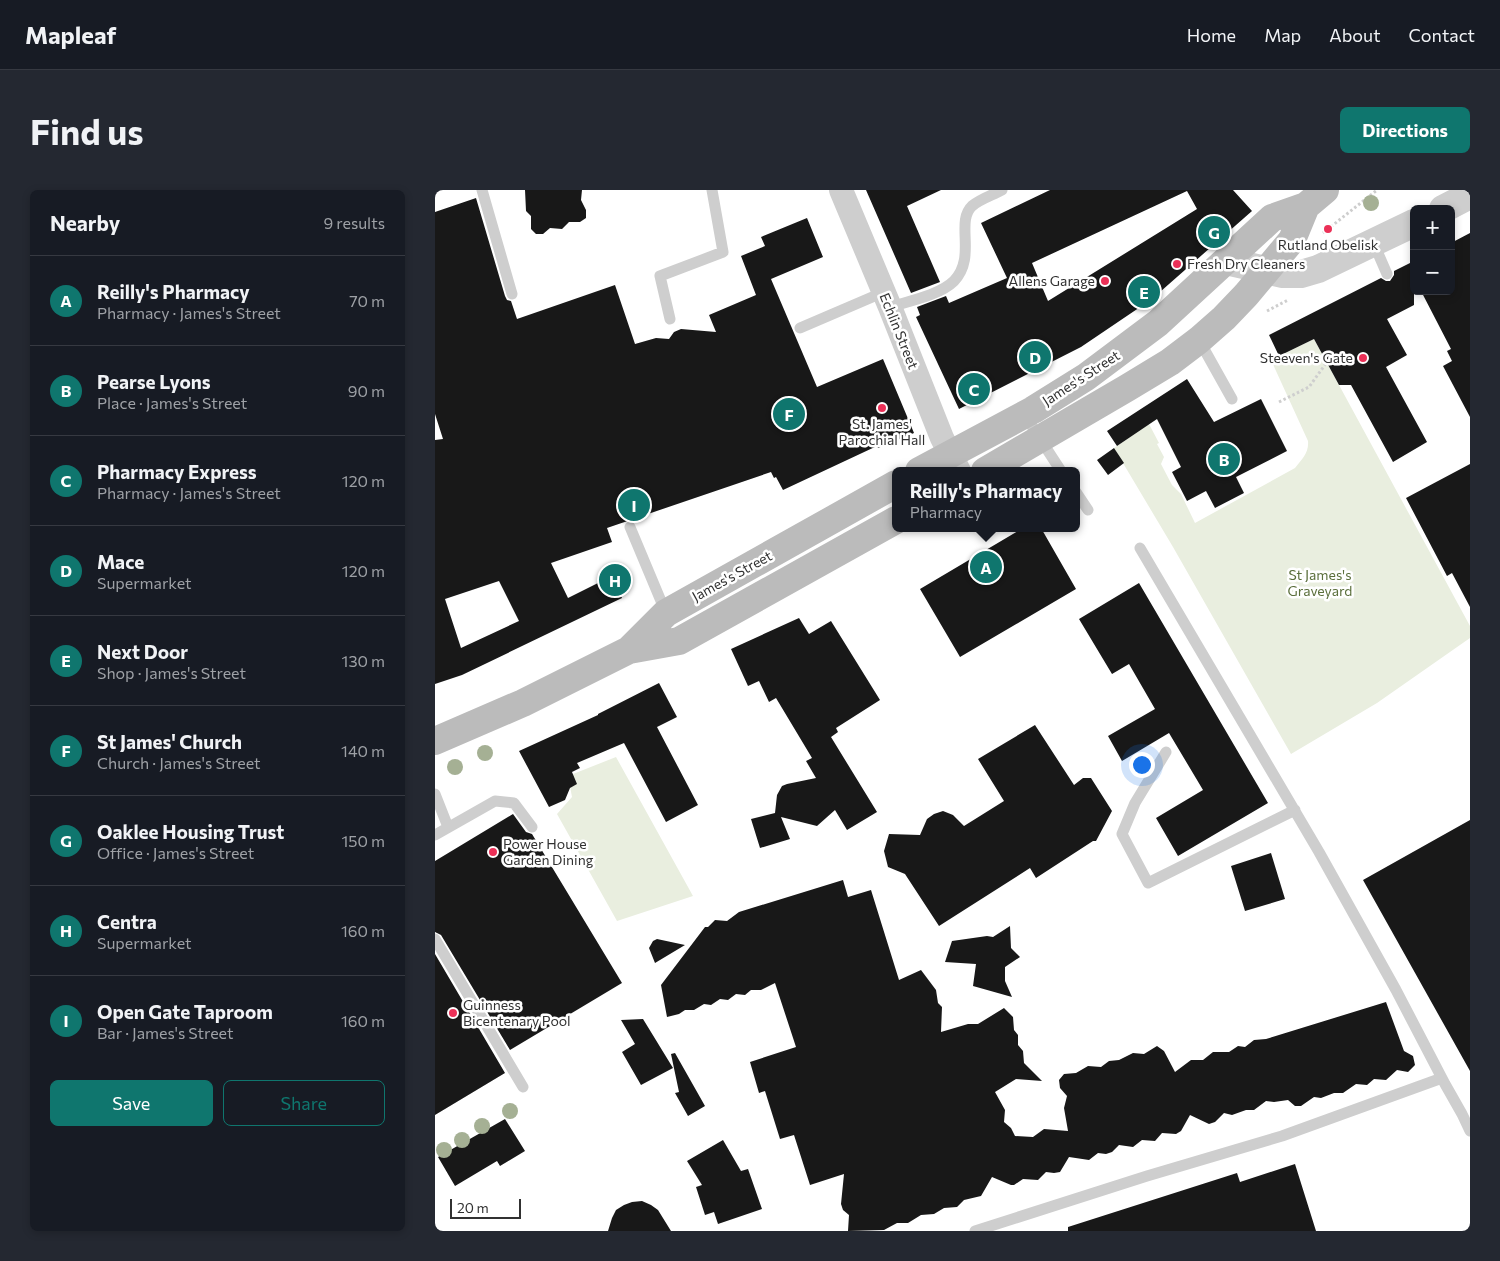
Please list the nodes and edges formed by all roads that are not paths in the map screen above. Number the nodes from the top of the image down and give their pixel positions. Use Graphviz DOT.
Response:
graph roads {
  1 [pos="482,190"];
  2 [pos="712,190"];
  3 [pos="841,190"];
  4 [pos="1003,190"];
  5 [pos="1316,198"];
  6 [pos="1410,226"];
  7 [pos="1374,244"];
  8 [pos="1226,261"];
  9 [pos="1266,271"];
  10 [pos="1387,274"];
  11 [pos="512,294"];
  12 [pos="887,299"];
  13 [pos="669,319"];
  14 [pos="800,328"];
  15 [pos="1199,340"];
  16 [pos="1232,399"];
  17 [pos="1025,414"];
  18 [pos="1040,440"];
  19 [pos="955,462"];
  20 [pos="935,467"];
  21 [pos="992,467"];
  22 [pos="1058,467"];
  23 [pos="892,486"];
  24 [pos="1080,498"];
  25 [pos="1088,510"];
  26 [pos="892,522"];
  27 [pos="630,528"];
  28 [pos="1140,548"];
  29 [pos="666,614"];
  30 [pos="629,650"];
  31 [pos="435,741"];
  32 [pos="1166,752"];
  33 [pos="435,794"];
  34 [pos="1295,810"];
  35 [pos="448,827"];
  36 [pos="532,828"];
  37 [pos="435,835"];
  38 [pos="435,939"];
  39 [pos="1442,1078"];
  40 [pos="523,1087"];
  41 [pos="1470,1132"];
  42 [pos="1000,1227"];
  43 [pos="975,1231"];
  1 -- 11 [label="lane"];
  2 -- 13 [label="lane"];
  3 -- 12 [label="street, Echlin Street"];
  4 -- 12 [label="lane"];
  5 -- 8 [label="main road, James's Street"];
  5 -- 9 [label="main road, James's Street"];
  6 -- 7 [label="street"];
  7 -- 9 [label="street"];
  7 -- 10 [label="lane"];
  8 -- 9 [label="street"];
  8 -- 17 [label="main road, James's Street"];
  9 -- 15 [label="main road, James's Street"];
  12 -- 14 [label="lane"];
  12 -- 19 [label="street, Echlin Street"];
  15 -- 16 [label="lane"];
  15 -- 18 [label="main road, James's Street"];
  17 -- 18 [label="lane"];
  17 -- 19 [label="main road, James's Street"];
  18 -- 21 [label="main road, James's Street"];
  18 -- 22 [label="lane"];
  19 -- 20 [label="main road, James's Street"];
  23 -- 29 [label="main road, James's Street"];
  24 -- 25 [label="lane"];
  26 -- 30 [label="main road, James's Street"];
  27 -- 29 [label="lane"];
  28 -- 34 [label="lane"];
  29 -- 30 [label="main road, James's Street"];
  30 -- 31 [label="main road, James's Street"];
  32 -- 34 [label="lane"];
  33 -- 35 [label="lane"];
  34 -- 39 [label="lane"];
  35 -- 36 [label="lane"];
  35 -- 37 [label="lane"];
  38 -- 40 [label="lane"];
  39 -- 41 [label="lane"];
  39 -- 42 [label="lane"];
  42 -- 43 [label="lane"];
}
